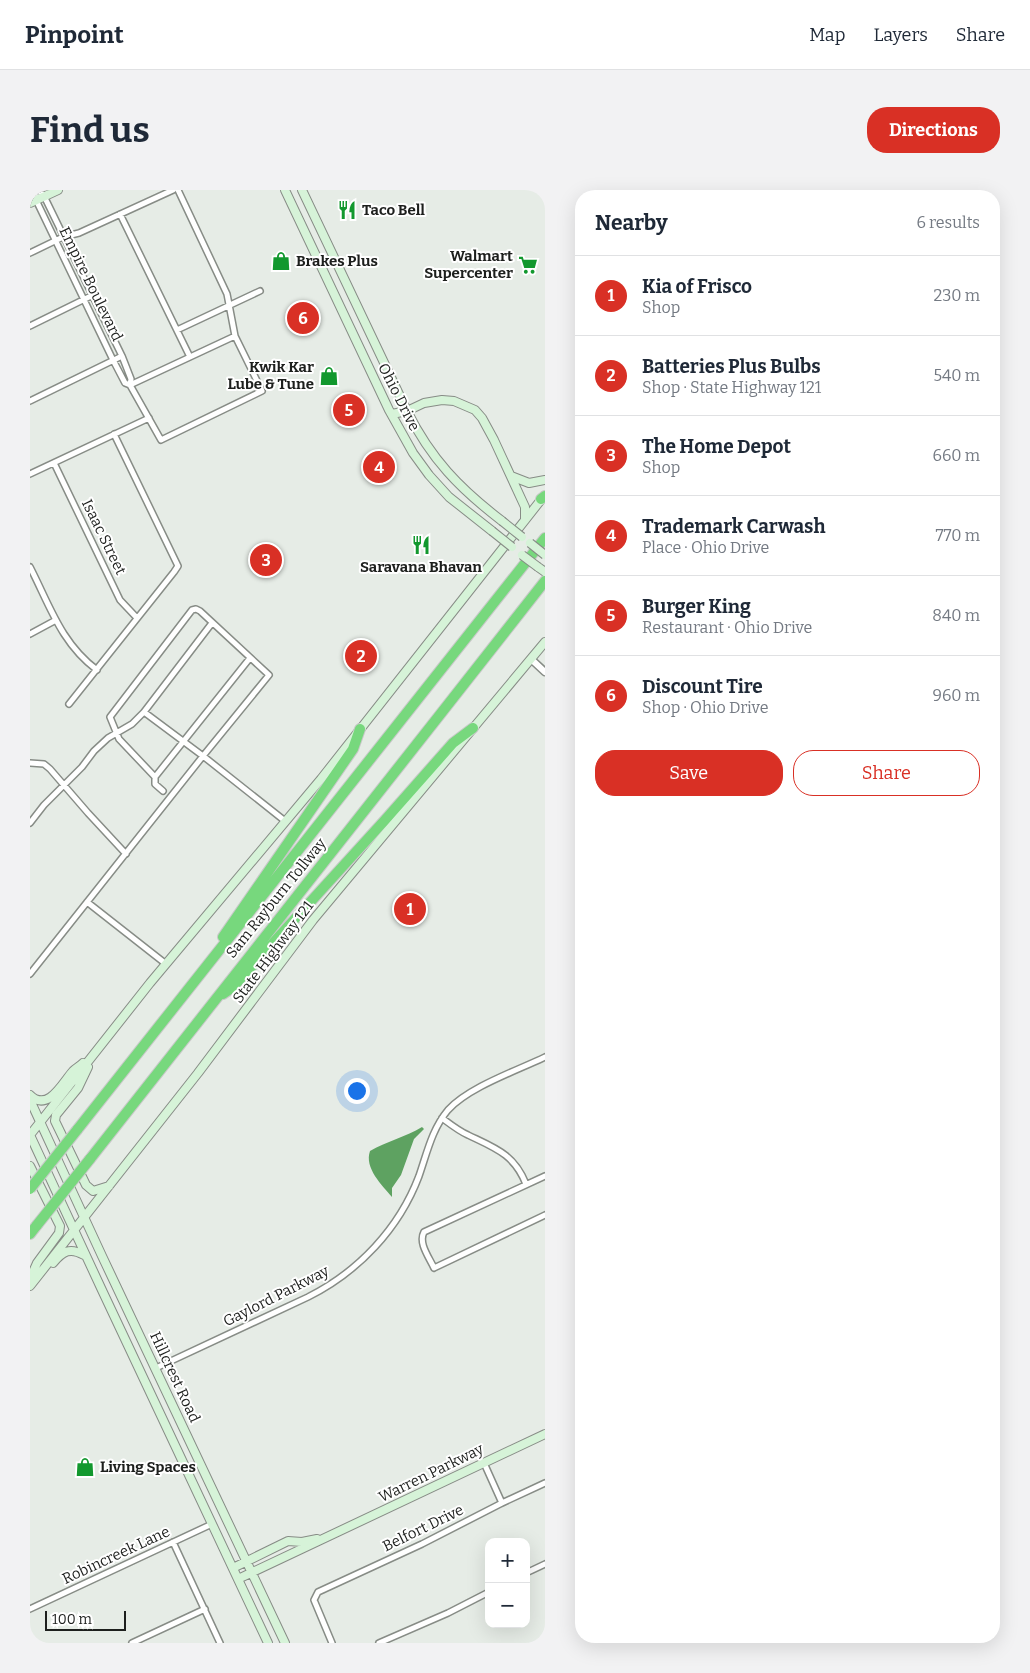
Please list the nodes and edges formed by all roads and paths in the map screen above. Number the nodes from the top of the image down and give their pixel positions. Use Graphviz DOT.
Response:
graph roads {
  1 [pos="58,190"];
  2 [pos="173,190"];
  3 [pos="178,190"];
  4 [pos="285,190"];
  5 [pos="302,190"];
  6 [pos="40,192"];
  7 [pos="33,202"];
  8 [pos="120,214"];
  9 [pos="63,237"];
  10 [pos="56,242"];
  11 [pos="30,253"];
  12 [pos="260,290"];
  13 [pos="92,295"];
  14 [pos="84,299"];
  15 [pos="230,305"];
  16 [pos="30,326"];
  17 [pos="177,330"];
  18 [pos="235,336"];
  19 [pos="122,356"];
  20 [pos="190,357"];
  21 [pos="113,360"];
  22 [pos="130,385"];
  23 [pos="30,401"];
  24 [pos="407,411"];
  25 [pos="393,417"];
  26 [pos="149,418"];
  27 [pos="114,434"];
  28 [pos="54,463"];
  29 [pos="30,474"];
  30 [pos="511,476"];
  31 [pos="545,480"];
  32 [pos="544,497"];
  33 [pos="525,520"];
  34 [pos="545,538"];
  35 [pos="545,555"];
  36 [pos="30,567"];
  37 [pos="545,572"];
  38 [pos="545,581"];
  39 [pos="137,618"];
  40 [pos="56,620"];
  41 [pos="212,623"];
  42 [pos="30,634"];
  43 [pos="545,642"];
  44 [pos="250,658"];
  45 [pos="531,659"];
  46 [pos="97,670"];
  47 [pos="545,672"];
  48 [pos="69,704"];
  49 [pos="144,712"];
  50 [pos="473,728"];
  51 [pos="360,729"];
  52 [pos="116,732"];
  53 [pos="184,741"];
  54 [pos="203,756"];
  55 [pos="30,763"];
  56 [pos="155,777"];
  57 [pos="64,785"];
  58 [pos="163,791"];
  59 [pos="285,821"];
  60 [pos="30,822"];
  61 [pos="126,854"];
  62 [pos="87,902"];
  63 [pos="166,964"];
  64 [pos="207,966"];
  65 [pos="30,974"];
  66 [pos="214,1000"];
  67 [pos="94,1054"];
  68 [pos="545,1057"];
  69 [pos="30,1094"];
  70 [pos="30,1100"];
  71 [pos="442,1118"];
  72 [pos="40,1123"];
  73 [pos="30,1135"];
  74 [pos="30,1166"];
  75 [pos="545,1176"];
  76 [pos="526,1184"];
  77 [pos="109,1186"];
  78 [pos="30,1189"];
  79 [pos="545,1215"];
  80 [pos="84,1218"];
  81 [pos="73,1231"];
  82 [pos="30,1234"];
  83 [pos="85,1256"];
  84 [pos="30,1279"];
  85 [pos="30,1287"];
  86 [pos="156,1368"];
  87 [pos="142,1375"];
  88 [pos="545,1434"];
  89 [pos="484,1463"];
  90 [pos="545,1483"];
  91 [pos="502,1503"];
  92 [pos="212,1524"];
  93 [pos="329,1537"];
  94 [pos="173,1542"];
  95 [pos="246,1561"];
  96 [pos="545,1564"];
  97 [pos="233,1568"];
  98 [pos="530,1571"];
  99 [pos="252,1573"];
  100 [pos="238,1579"];
  101 [pos="485,1594"];
  102 [pos="30,1609"];
  103 [pos="205,1609"];
  104 [pos="132,1643"];
  105 [pos="220,1643"];
  106 [pos="268,1643"];
  107 [pos="285,1643"];
  108 [pos="332,1643"];
  109 [pos="379,1643"];
  1 -- 6 [label="main road"];
  2 -- 8 [label="street"];
  3 -- 15 [label="street"];
  4 -- 25 [label="main road, Ohio Drive"];
  5 -- 24 [label="main road, Ohio Drive"];
  6 -- 7 [label="main road"];
  6 -- 9 [label="street, Empire Boulevard"];
  7 -- 10 [label="street, Empire Boulevard"];
  8 -- 9 [label="street"];
  8 -- 17 [label="street"];
  9 -- 10 [label="street"];
  9 -- 13 [label="street, Empire Boulevard"];
  10 -- 11 [label="street"];
  10 -- 14 [label="street, Empire Boulevard"];
  12 -- 15 [label="street"];
  13 -- 14 [label="street"];
  13 -- 19 [label="street, Empire Boulevard"];
  14 -- 16 [label="street"];
  14 -- 21 [label="street, Empire Boulevard"];
  15 -- 17 [label="street"];
  15 -- 18 [label="street"];
  17 -- 20 [label="street"];
  18 -- 20 [label="street"];
  18 -- 26 [label="street, Empire Boulevard"];
  19 -- 21 [label="street"];
  19 -- 22 [label="street, Empire Boulevard"];
  20 -- 22 [label="street"];
  21 -- 22 [label="street, Empire Boulevard"];
  21 -- 23 [label="street"];
  22 -- 26 [label="street, Empire Boulevard"];
  24 -- 25 [label="main road"];
  24 -- 30 [label="main road"];
  24 -- 35 [label="main road, Ohio Drive, bridge"];
  25 -- 37 [label="main road, Ohio Drive, bridge"];
  26 -- 27 [label="street"];
  27 -- 28 [label="street"];
  27 -- 39 [label="street"];
  28 -- 29 [label="street"];
  28 -- 39 [label="street, Isaac Street"];
  30 -- 31 [label="main road"];
  30 -- 33 [label="main road"];
  32 -- 33 [label="main road"];
  33 -- 51 [label="main road"];
  34 -- 64 [label="highway, Sam Rayburn Tollway"];
  36 -- 40 [label="street"];
  38 -- 66 [label="highway, Sam Rayburn Tollway"];
  39 -- 46 [label="street"];
  40 -- 42 [label="street"];
  40 -- 46 [label="street"];
  41 -- 44 [label="street"];
  41 -- 49 [label="street"];
  41 -- 52 [label="street"];
  43 -- 45 [label="main road, State Highway 121"];
  44 -- 53 [label="street"];
  44 -- 54 [label="street"];
  45 -- 47 [label="street"];
  45 -- 50 [label="main road, State Highway 121"];
  46 -- 48 [label="street"];
  49 -- 52 [label="street"];
  49 -- 53 [label="street"];
  50 -- 66 [label="highway"];
  50 -- 77 [label="main road, State Highway 121"];
  51 -- 59 [label="main road"];
  51 -- 64 [label="highway"];
  52 -- 56 [label="street"];
  52 -- 57 [label="street"];
  53 -- 54 [label="street"];
  53 -- 56 [label="street"];
  54 -- 59 [label="street"];
  54 -- 61 [label="street"];
  55 -- 57 [label="street"];
  56 -- 58 [label="street"];
  57 -- 60 [label="street"];
  57 -- 61 [label="street"];
  59 -- 63 [label="main road"];
  61 -- 62 [label="street"];
  62 -- 63 [label="street"];
  62 -- 65 [label="street"];
  63 -- 67 [label="main road"];
  64 -- 78 [label="highway, Sam Rayburn Tollway, bridge"];
  66 -- 82 [label="highway, Sam Rayburn Tollway, bridge"];
  67 -- 69 [label="main road"];
  67 -- 72 [label="main road"];
  67 -- 77 [label="main road"];
  68 -- 71 [label="street, Gaylord Parkway"];
  70 -- 72 [label="main road, Hillcrest Road"];
  71 -- 76 [label="street"];
  71 -- 86 [label="street, Gaylord Parkway"];
  72 -- 73 [label="main road"];
  72 -- 80 [label="main road, Hillcrest Road"];
  73 -- 81 [label="main road, Hillcrest Road"];
  74 -- 84 [label="main road"];
  75 -- 76 [label="street"];
  76 -- 79 [label="street"];
  77 -- 80 [label="main road, State Highway 121"];
  80 -- 81 [label="main road, State Highway 121"];
  80 -- 86 [label="main road, Hillcrest Road"];
  81 -- 83 [label="main road, Hillcrest Road"];
  81 -- 85 [label="main road, State Highway 121"];
  83 -- 85 [label="main road"];
  83 -- 87 [label="main road, Hillcrest Road"];
  86 -- 87 [label="main road"];
  86 -- 95 [label="main road, Hillcrest Road"];
  87 -- 92 [label="main road, Hillcrest Road"];
  88 -- 89 [label="main road, Warren Parkway"];
  89 -- 91 [label="street"];
  89 -- 93 [label="main road, Warren Parkway"];
  90 -- 91 [label="street, Belfort Drive"];
  91 -- 108 [label="street, Belfort Drive"];
  92 -- 94 [label="street, Robincreek Lane"];
  92 -- 97 [label="main road, Hillcrest Road"];
  93 -- 95 [label="main road, Warren Parkway"];
  93 -- 99 [label="main road, Warren Parkway"];
  94 -- 102 [label="street, Robincreek Lane"];
  94 -- 103 [label="street"];
  95 -- 97 [label="main road, Warren Parkway"];
  95 -- 99 [label="main road, Hillcrest Road"];
  96 -- 98 [label="street"];
  97 -- 100 [label="main road, Hillcrest Road"];
  99 -- 100 [label="main road, Warren Parkway"];
  99 -- 107 [label="main road, Hillcrest Road"];
  100 -- 106 [label="main road, Hillcrest Road"];
  101 -- 109 [label="street"];
  103 -- 104 [label="street"];
  103 -- 105 [label="street"];
}
